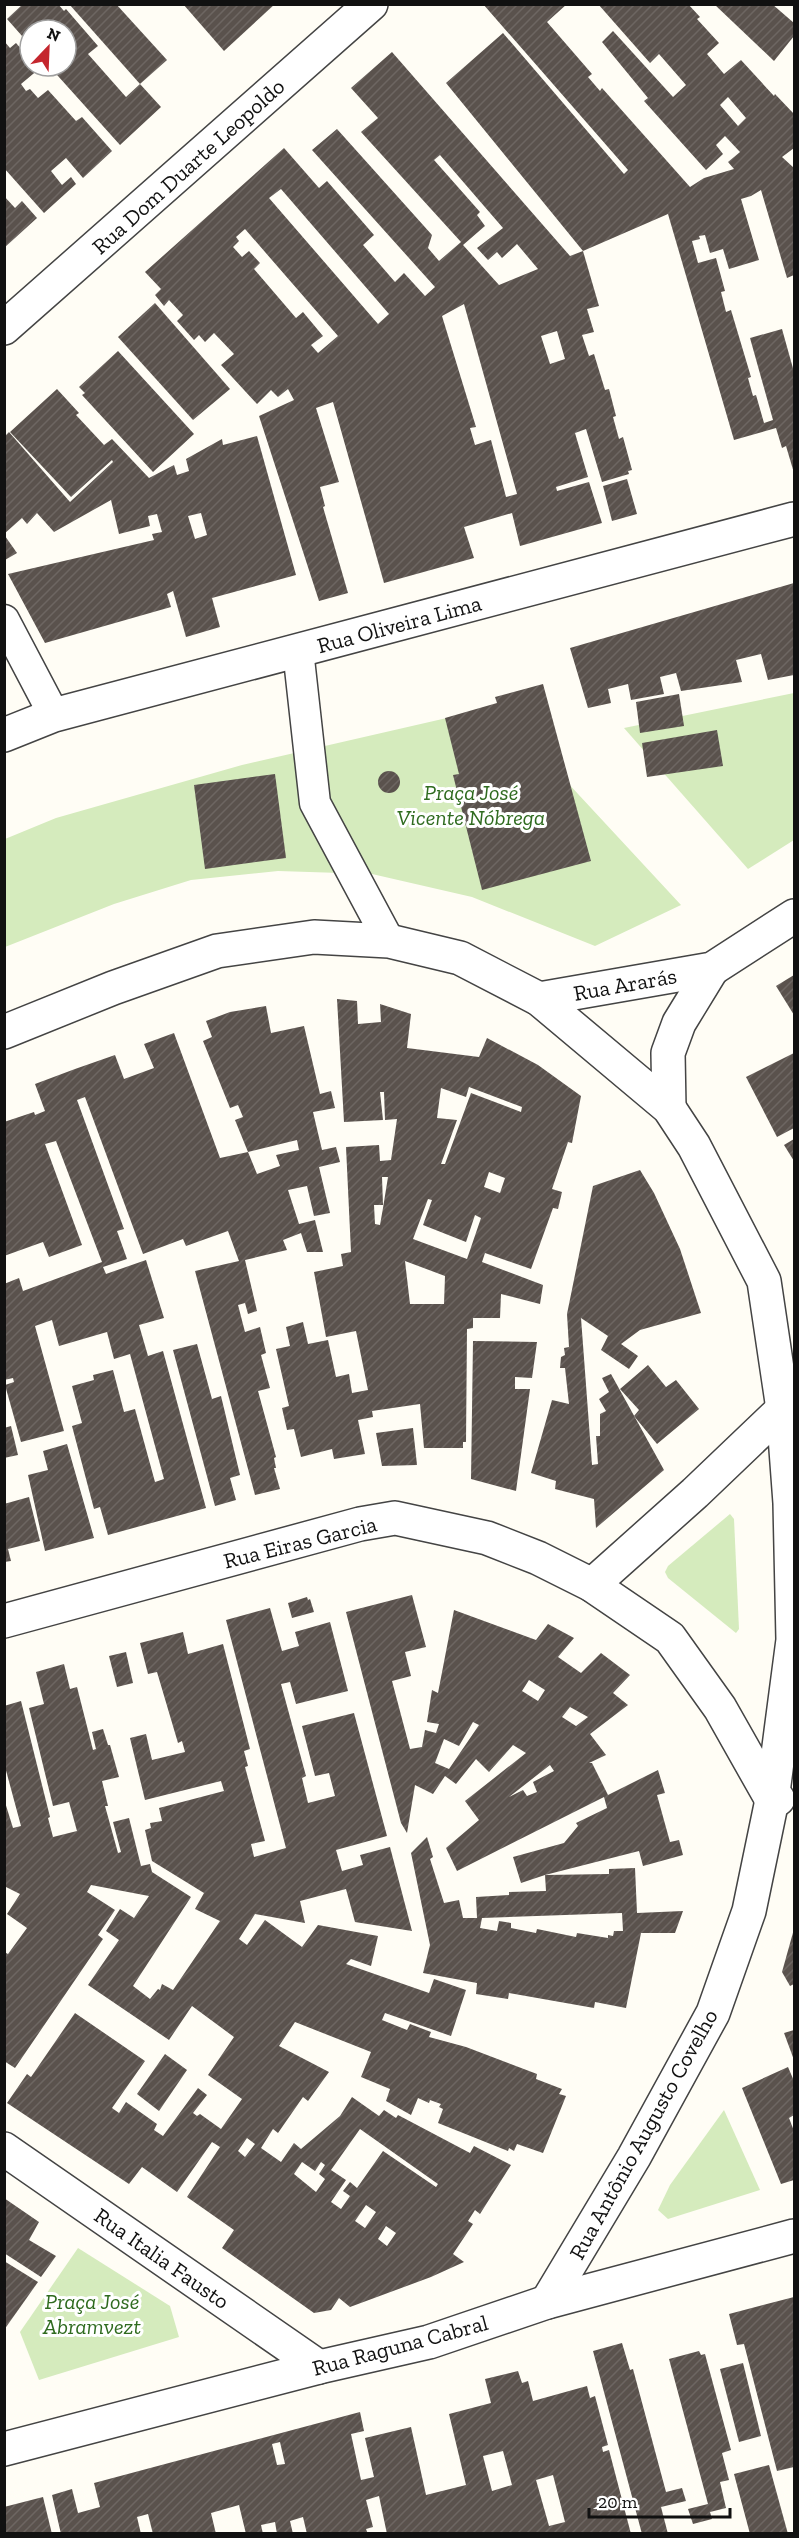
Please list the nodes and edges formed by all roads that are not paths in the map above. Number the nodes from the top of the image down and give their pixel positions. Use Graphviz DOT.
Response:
graph roads {
  1 [pos="371,4"];
  2 [pos="4,328"];
  3 [pos="795,519"];
  4 [pos="4,621"];
  5 [pos="298,650"];
  6 [pos="54,715"];
  7 [pos="4,735"];
  8 [pos="795,916"];
  9 [pos="389,941"];
  10 [pos="712,969"];
  11 [pos="539,999"];
  12 [pos="4,1032"];
  13 [pos="669,1108"];
  14 [pos="789,1406"];
  15 [pos="592,1585"];
  16 [pos="4,1621"];
  17 [pos="783,1799"];
  18 [pos="4,2149"];
  19 [pos="795,2236"];
  20 [pos="547,2302"];
  21 [pos="320,2367"];
  22 [pos="4,2449"];
  1 -- 2 [label="street, Rua Dom Duarte Leopoldo"];
  3 -- 5 [label="street, Rua Oliveira Lima"];
  4 -- 6 [label="street"];
  5 -- 6 [label="street, Rua Oliveira Lima"];
  5 -- 9 [label="street"];
  6 -- 7 [label="street, Rua Oliveira Lima"];
  8 -- 10 [label="street, Rua Ararás"];
  9 -- 11 [label="street, Rua Antônio Augusto Covelho"];
  9 -- 12 [label="street, Rua Antônio Augusto Covelho"];
  10 -- 11 [label="street, Rua Ararás"];
  10 -- 13 [label="street, Rua Ararás"];
  11 -- 13 [label="street, Rua Antônio Augusto Covelho"];
  13 -- 14 [label="street, Rua Antônio Augusto Covelho"];
  14 -- 15 [label="street"];
  14 -- 17 [label="street, Rua Antônio Augusto Covelho"];
  15 -- 16 [label="street, Rua Eiras Garcia"];
  15 -- 17 [label="street, Rua Eiras Garcia"];
  17 -- 20 [label="street, Rua Antônio Augusto Covelho"];
  18 -- 21 [label="street, Rua Italia Fausto"];
  19 -- 20 [label="street, Rua Raguna Cabral"];
  20 -- 21 [label="street, Rua Raguna Cabral"];
  21 -- 22 [label="street, Rua Raguna Cabral"];
}
